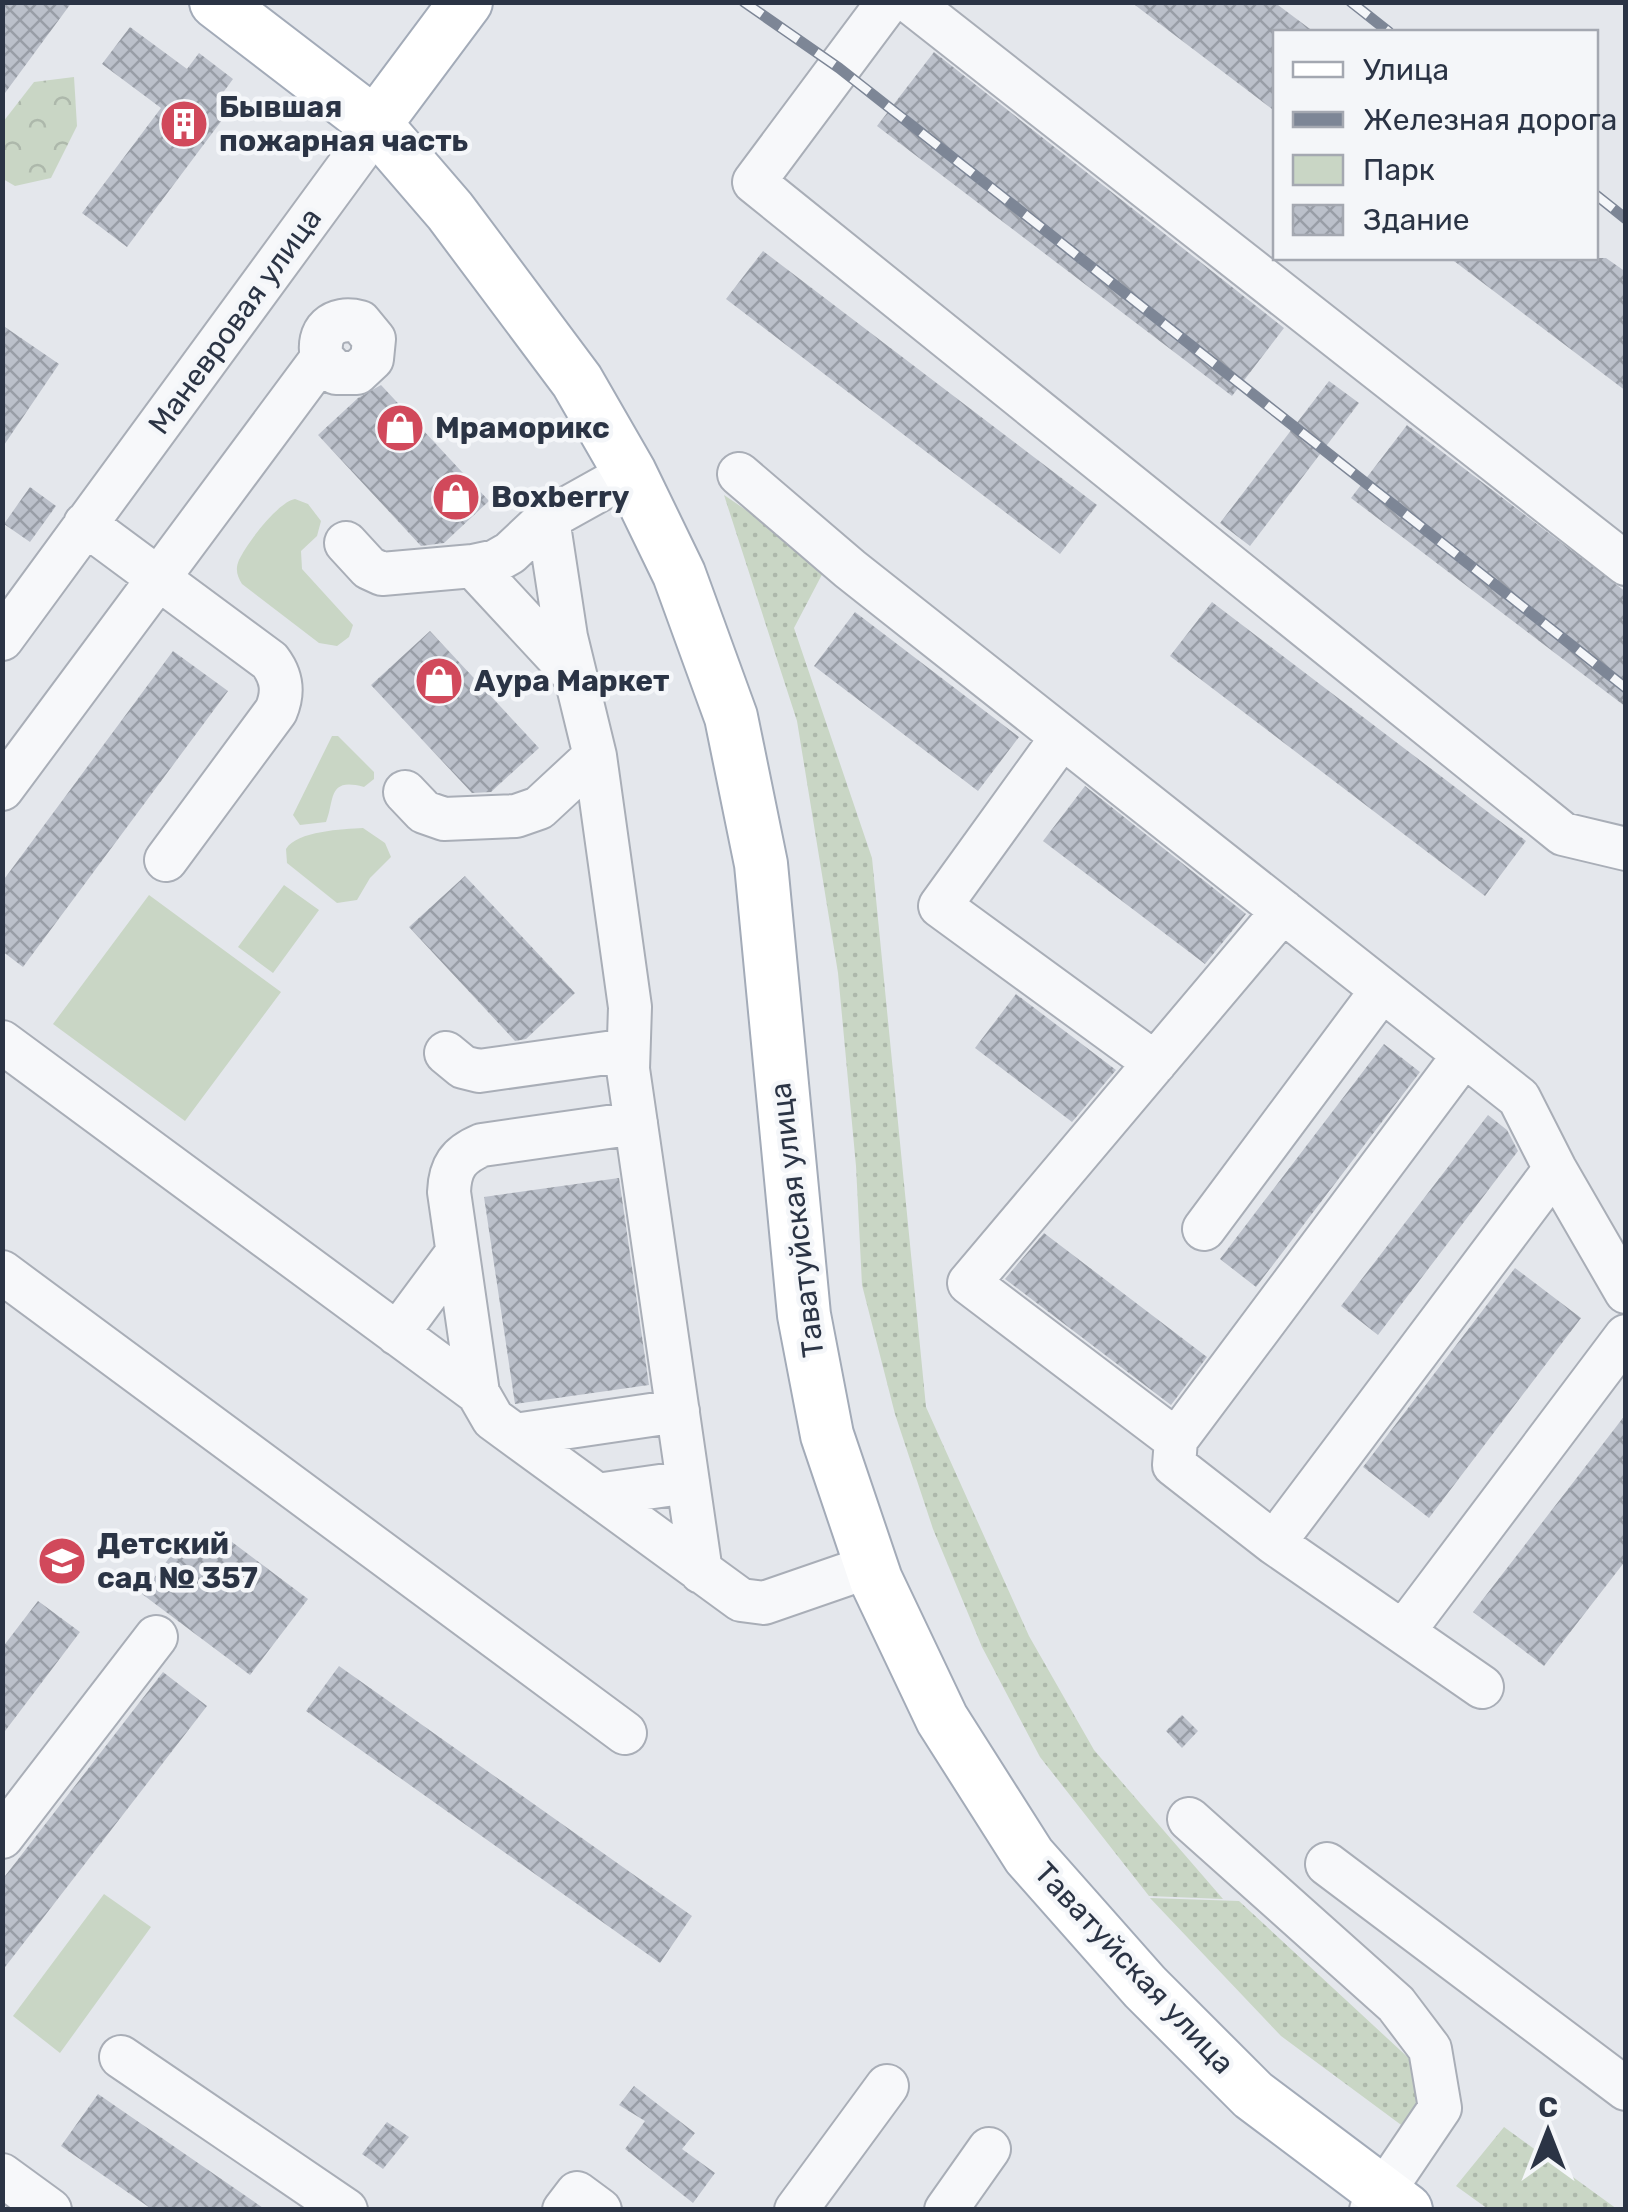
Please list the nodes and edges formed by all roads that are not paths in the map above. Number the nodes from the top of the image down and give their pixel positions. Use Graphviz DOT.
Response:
graph roads {
  1 [pos="216,2"];
  2 [pos="466,2"];
  3 [pos="888,2"];
  4 [pos="910,2"];
  5 [pos="376,124"];
  6 [pos="322,358"];
  7 [pos="630,473"];
  8 [pos="739,474"];
  9 [pos="79,514"];
  10 [pos="548,520"];
  11 [pos="346,543"];
  12 [pos="1626,564"];
  13 [pos="474,566"];
  14 [pos="158,578"];
  15 [pos="2,639"];
  16 [pos="575,676"];
  17 [pos="1062,737"];
  18 [pos="594,756"];
  19 [pos="2,788"];
  20 [pos="405,792"];
  21 [pos="1626,850"];
  22 [pos="166,860"];
  23 [pos="1283,912"];
  24 [pos="1382,990"];
  25 [pos="2,1042"];
  26 [pos="628,1050"];
  27 [pos="446,1054"];
  28 [pos="1464,1055"];
  29 [pos="1154,1064"];
  30 [pos="636,1123"];
  31 [pos="1555,1169"];
  32 [pos="1204,1228"];
  33 [pos="458,1252"];
  34 [pos="2,1272"];
  35 [pos="1626,1292"];
  36 [pos="397,1334"];
  37 [pos="1626,1336"];
  38 [pos="478,1393"];
  39 [pos="678,1411"];
  40 [pos="515,1435"];
  41 [pos="1176,1440"];
  42 [pos="688,1482"];
  43 [pos="597,1495"];
  44 [pos="1274,1543"];
  45 [pos="871,1566"];
  46 [pos="701,1572"];
  47 [pos="1404,1630"];
  48 [pos="156,1637"];
  49 [pos="1482,1687"];
  50 [pos="625,1733"];
  51 [pos="1190,1818"];
  52 [pos="2,1837"];
  53 [pos="1327,1864"];
  54 [pos="121,2057"];
  55 [pos="887,2086"];
  56 [pos="1626,2089"];
  57 [pos="989,2149"];
  58 [pos="2,2175"];
  59 [pos="1387,2204"];
  60 [pos="50,2210"];
  61 [pos="346,2210"];
  62 [pos="564,2210"];
  63 [pos="600,2210"];
  64 [pos="796,2210"];
  65 [pos="946,2210"];
  1 -- 5 [label="main road, Таватуйская улица"];
  2 -- 5 [label="main road, Маневровая улица"];
  3 -- 21 [label="street"];
  4 -- 12 [label="street"];
  5 -- 7 [label="main road, Таватуйская улица"];
  5 -- 9 [label="street, Маневровая улица"];
  6 -- 14 [label="street"];
  7 -- 10 [label="street"];
  7 -- 45 [label="main road, Таватуйская улица"];
  8 -- 17 [label="street"];
  9 -- 14 [label="street"];
  9 -- 15 [label="street, Маневровая улица"];
  10 -- 13 [label="street"];
  10 -- 16 [label="street"];
  11 -- 13 [label="street"];
  13 -- 16 [label="street"];
  14 -- 19 [label="street"];
  14 -- 22 [label="street"];
  16 -- 18 [label="street"];
  17 -- 23 [label="street"];
  17 -- 29 [label="street"];
  18 -- 20 [label="street"];
  18 -- 26 [label="street"];
  23 -- 24 [label="street"];
  23 -- 29 [label="street"];
  24 -- 28 [label="street"];
  24 -- 32 [label="street"];
  25 -- 36 [label="street"];
  26 -- 27 [label="street"];
  26 -- 30 [label="street"];
  28 -- 31 [label="street"];
  28 -- 41 [label="street"];
  29 -- 41 [label="street"];
  30 -- 33 [label="street"];
  30 -- 39 [label="street"];
  31 -- 35 [label="street"];
  31 -- 44 [label="street"];
  33 -- 36 [label="street"];
  33 -- 38 [label="street"];
  34 -- 50 [label="street"];
  36 -- 38 [label="street"];
  37 -- 47 [label="street"];
  38 -- 40 [label="street"];
  39 -- 40 [label="street"];
  39 -- 42 [label="street"];
  40 -- 43 [label="street"];
  41 -- 44 [label="street"];
  42 -- 43 [label="street"];
  42 -- 46 [label="street"];
  43 -- 46 [label="street"];
  44 -- 47 [label="street"];
  45 -- 46 [label="street"];
  45 -- 59 [label="main road, Таватуйская улица"];
  47 -- 49 [label="street"];
  48 -- 52 [label="street"];
  51 -- 59 [label="street"];
  53 -- 56 [label="street"];
  54 -- 61 [label="street"];
  55 -- 64 [label="street"];
  57 -- 65 [label="street"];
  58 -- 60 [label="street"];
  62 -- 63 [label="street"];
}
